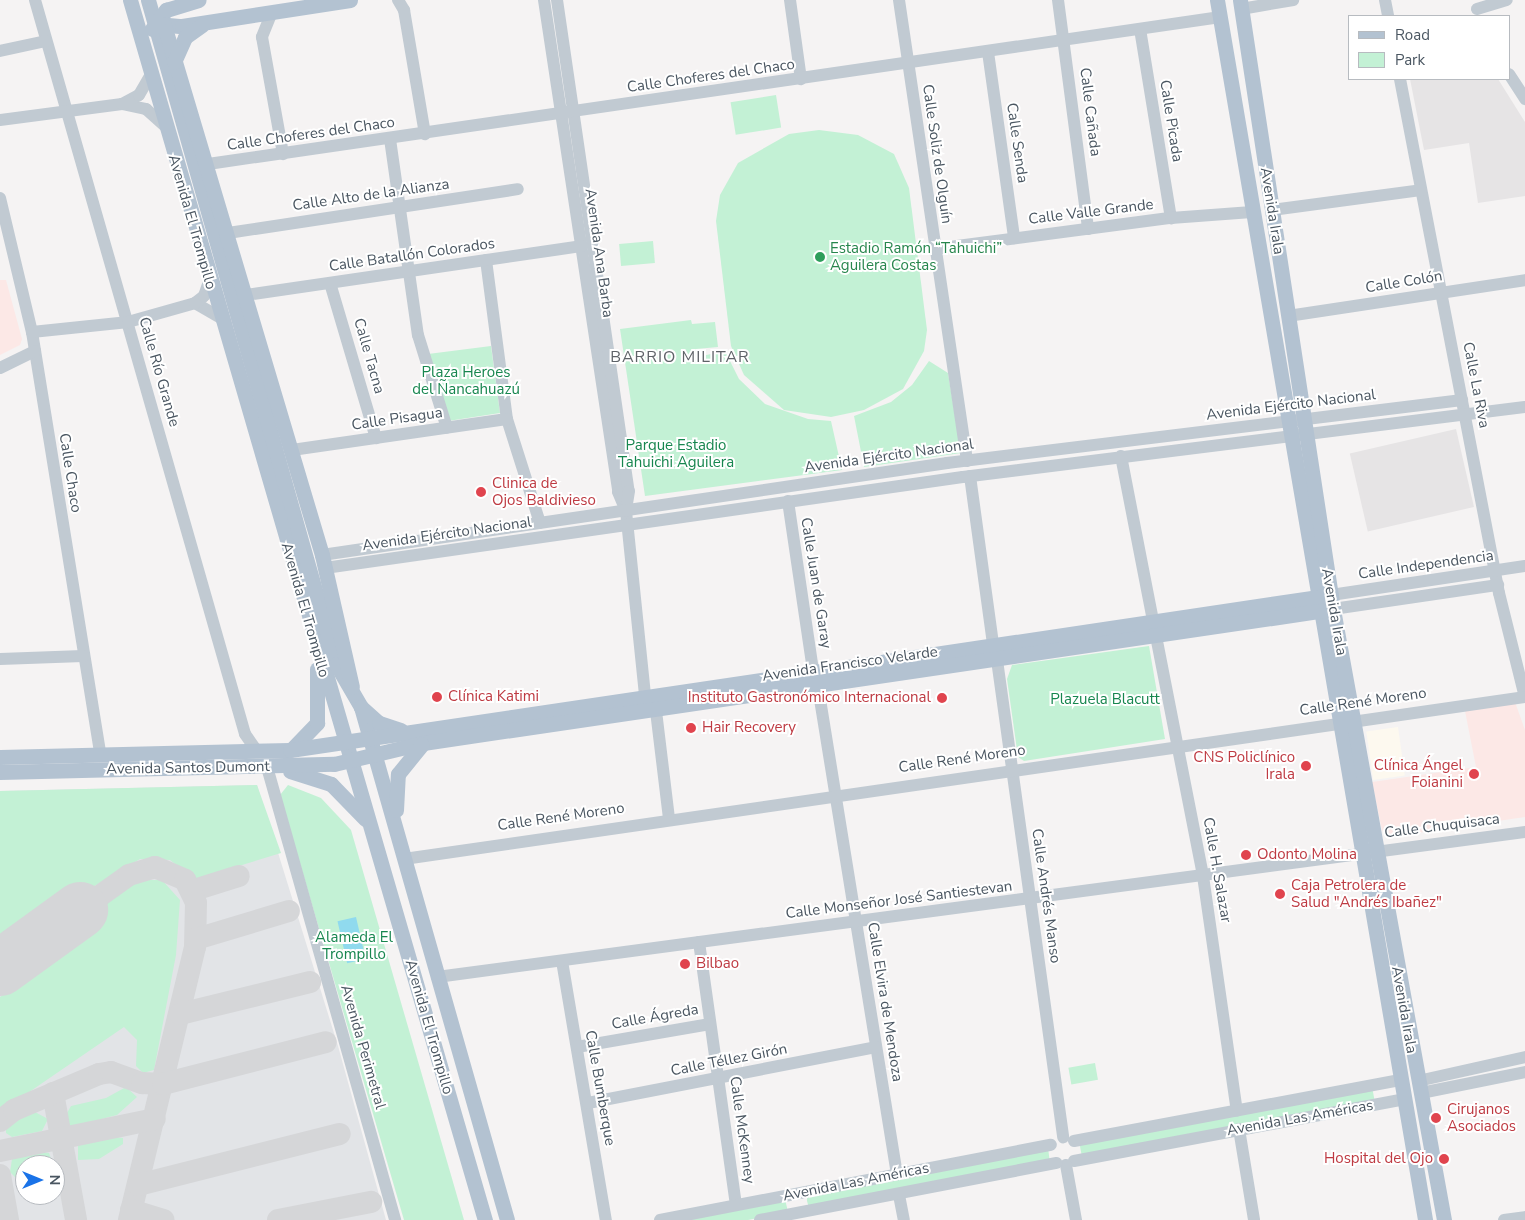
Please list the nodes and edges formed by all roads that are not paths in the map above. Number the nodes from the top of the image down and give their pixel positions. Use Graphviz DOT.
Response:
graph roads {
  1 [pos="35,0"];
  2 [pos="130,0"];
  3 [pos="137,0"];
  4 [pos="148,0"];
  5 [pos="198,0"];
  6 [pos="286,0"];
  7 [pos="350,0"];
  8 [pos="398,0"];
  9 [pos="544,0"];
  10 [pos="557,0"];
  11 [pos="790,0"];
  12 [pos="899,0"];
  13 [pos="1058,0"];
  14 [pos="1217,0"];
  15 [pos="1293,0"];
  16 [pos="1385,0"];
  17 [pos="1507,0"];
  18 [pos="298,4"];
  19 [pos="1240,5"];
  20 [pos="1477,8"];
  21 [pos="272,12"];
  22 [pos="1388,15"];
  23 [pos="159,16"];
  24 [pos="241,17"];
  25 [pos="1220,17"];
  26 [pos="214,21"];
  27 [pos="1140,29"];
  28 [pos="1064,40"];
  29 [pos="46,41"];
  30 [pos="0,51"];
  31 [pos="988,52"];
  32 [pos="174,62"];
  33 [pos="908,63"];
  34 [pos="148,71"];
  35 [pos="1510,76"];
  36 [pos="801,79"];
  37 [pos="1400,80"];
  38 [pos="1525,99"];
  39 [pos="122,104"];
  40 [pos="67,112"];
  41 [pos="568,113"];
  42 [pos="0,120"];
  43 [pos="164,125"];
  44 [pos="425,134"];
  45 [pos="390,139"];
  46 [pos="283,154"];
  47 [pos="208,164"];
  48 [pos="518,189"];
  49 [pos="1421,190"];
  50 [pos="0,198"];
  51 [pos="397,208"];
  52 [pos="1272,210"];
  53 [pos="1252,212"];
  54 [pos="1171,218"];
  55 [pos="1088,229"];
  56 [pos="228,233"];
  57 [pos="1014,238"];
  58 [pos="934,250"];
  59 [pos="587,253"];
  60 [pos="486,260"];
  61 [pos="236,262"];
  62 [pos="406,272"];
  63 [pos="210,279"];
  64 [pos="1525,280"];
  65 [pos="330,284"];
  66 [pos="1440,293"];
  67 [pos="246,296"];
  68 [pos="195,303"];
  69 [pos="1288,316"];
  70 [pos="221,318"];
  71 [pos="128,322"];
  72 [pos="32,332"];
  73 [pos="240,338"];
  74 [pos="35,351"];
  75 [pos="0,368"];
  76 [pos="1462,400"];
  77 [pos="1525,407"];
  78 [pos="1465,414"];
  79 [pos="507,420"];
  80 [pos="1305,427"];
  81 [pos="446,428"];
  82 [pos="1288,429"];
  83 [pos="376,438"];
  84 [pos="1127,442"];
  85 [pos="1113,443"];
  86 [pos="292,450"];
  87 [pos="1121,456"];
  88 [pos="967,461"];
  89 [pos="969,476"];
  90 [pos="785,487"];
  91 [pos="788,502"];
  92 [pos="626,517"];
  93 [pos="540,523"];
  94 [pos="323,561"];
  95 [pos="1525,566"];
  96 [pos="1496,571"];
  97 [pos="1498,585"];
  98 [pos="1326,603"];
  99 [pos="1153,621"];
  100 [pos="1156,636"];
  101 [pos="993,644"];
  102 [pos="316,648"];
  103 [pos="83,656"];
  104 [pos="0,659"];
  105 [pos="996,660"];
  106 [pos="812,670"];
  107 [pos="352,686"];
  108 [pos="817,687"];
  109 [pos="674,690"];
  110 [pos="643,695"];
  111 [pos="1525,697"];
  112 [pos="361,707"];
  113 [pos="656,711"];
  114 [pos="621,715"];
  115 [pos="1347,720"];
  116 [pos="405,731"];
  117 [pos="369,738"];
  118 [pos="344,741"];
  119 [pos="422,743"];
  120 [pos="1177,746"];
  121 [pos="290,750"];
  122 [pos="257,751"];
  123 [pos="100,754"];
  124 [pos="375,756"];
  125 [pos="0,757"];
  126 [pos="350,761"];
  127 [pos="267,767"];
  128 [pos="1012,768"];
  129 [pos="0,772"];
  130 [pos="835,795"];
  131 [pos="669,818"];
  132 [pos="371,826"];
  133 [pos="1525,832"];
  134 [pos="398,839"];
  135 [pos="1370,852"];
  136 [pos="404,859"];
  137 [pos="1204,876"];
  138 [pos="1031,901"];
  139 [pos="855,921"];
  140 [pos="699,942"];
  141 [pos="562,961"];
  142 [pos="438,977"];
  143 [pos="710,1024"];
  144 [pos="876,1047"];
  145 [pos="576,1048"];
  146 [pos="1525,1057"];
  147 [pos="1525,1072"];
  148 [pos="719,1079"];
  149 [pos="1401,1080"];
  150 [pos="1373,1085"];
  151 [pos="1420,1087"];
  152 [pos="1405,1099"];
  153 [pos="588,1103"];
  154 [pos="1376,1104"];
  155 [pos="1237,1111"];
  156 [pos="1238,1129"];
  157 [pos="1068,1139"];
  158 [pos="1052,1145"];
  159 [pos="1066,1163"];
  160 [pos="897,1174"];
  161 [pos="795,1193"];
  162 [pos="899,1195"];
  163 [pos="736,1204"];
  164 [pos="800,1213"];
  165 [pos="1525,1217"];
  166 [pos="395,1220"];
  167 [pos="484,1220"];
  168 [pos="507,1220"];
  169 [pos="606,1220"];
  170 [pos="660,1220"];
  171 [pos="760,1220"];
  172 [pos="904,1220"];
  173 [pos="1076,1220"];
  174 [pos="1254,1220"];
  175 [pos="1425,1220"];
  176 [pos="1444,1220"];
  177 [pos="1504,1220"];
  1 -- 29 [label="street, Calle Río Grande"];
  2 -- 34 [label="main road, Avenida El Trompillo"];
  3 -- 23 [label="main road"];
  4 -- 23 [label="main road, Avenida El Trompillo"];
  5 -- 23 [label="main road"];
  6 -- 24 [label="main road"];
  7 -- 18 [label="main road"];
  8 -- 44 [label="street"];
  9 -- 41 [label="street, Avenida Ana Barba"];
  10 -- 41 [label="street, Avenida Ana Barba"];
  11 -- 36 [label="street"];
  12 -- 33 [label="street, Calle Soliz de Olguín"];
  13 -- 28 [label="street, Calle Cañada"];
  14 -- 25 [label="main road, Avenida Irala"];
  15 -- 19 [label="street"];
  16 -- 22 [label="street"];
  17 -- 20 [label="street"];
  18 -- 21 [label="main road"];
  19 -- 52 [label="main road, Avenida Irala"];
  21 -- 24 [label="main road"];
  21 -- 46 [label="street"];
  23 -- 26 [label="main road"];
  23 -- 32 [label="main road, Avenida El Trompillo"];
  23 -- 34 [label="main road"];
  23 -- 73 [label="main road, Avenida El Trompillo"];
  24 -- 26 [label="main road"];
  25 -- 27 [label="street, Calle Choferes del Chaco"];
  25 -- 53 [label="main road, Avenida Irala"];
  26 -- 32 [label="main road"];
  27 -- 28 [label="street, Calle Choferes del Chaco"];
  27 -- 54 [label="street, Calle Picada"];
  28 -- 31 [label="street, Calle Choferes del Chaco"];
  28 -- 55 [label="street, Calle Cañada"];
  29 -- 30 [label="street"];
  29 -- 40 [label="street, Calle Río Grande"];
  31 -- 33 [label="street, Calle Choferes del Chaco"];
  31 -- 57 [label="street, Calle Senda"];
  32 -- 47 [label="main road, Avenida El Trompillo"];
  33 -- 36 [label="street, Calle Choferes del Chaco"];
  33 -- 58 [label="street, Calle Soliz de Olguín"];
  34 -- 39 [label="street"];
  34 -- 43 [label="main road, Avenida El Trompillo"];
  35 -- 38 [label="street"];
  36 -- 41 [label="street, Calle Choferes del Chaco"];
  37 -- 49 [label="street, Calle La Riva"];
  39 -- 40 [label="street"];
  39 -- 43 [label="street"];
  40 -- 42 [label="street"];
  40 -- 71 [label="street, Calle Río Grande"];
  41 -- 44 [label="street, Calle Choferes del Chaco"];
  41 -- 59 [label="street, Avenida Ana Barba"];
  43 -- 63 [label="main road, Avenida El Trompillo"];
  44 -- 45 [label="street, Calle Choferes del Chaco"];
  45 -- 46 [label="street, Calle Choferes del Chaco"];
  45 -- 51 [label="street"];
  46 -- 47 [label="street, Calle Choferes del Chaco"];
  47 -- 56 [label="main road, Avenida El Trompillo"];
  48 -- 51 [label="street, Calle Alto de la Alianza"];
  49 -- 52 [label="street"];
  49 -- 66 [label="street, Calle La Riva"];
  50 -- 72 [label="street, Calle Chaco"];
  51 -- 56 [label="street, Calle Alto de la Alianza"];
  51 -- 62 [label="street"];
  52 -- 69 [label="main road, Avenida Irala"];
  53 -- 54 [label="street, Calle Valle Grande"];
  53 -- 82 [label="main road, Avenida Irala"];
  54 -- 55 [label="street, Calle Valle Grande"];
  55 -- 57 [label="street, Calle Valle Grande"];
  56 -- 61 [label="main road, Avenida El Trompillo"];
  57 -- 58 [label="street, Calle Valle Grande"];
  58 -- 88 [label="street, Calle Soliz de Olguín"];
  59 -- 60 [label="street, Calle Batallón Colorados"];
  59 -- 92 [label="street, Avenida Ana Barba"];
  60 -- 62 [label="street, Calle Batallón Colorados"];
  60 -- 79 [label="street"];
  61 -- 67 [label="main road, Avenida El Trompillo"];
  61 -- 73 [label="main road"];
  62 -- 65 [label="street, Calle Batallón Colorados"];
  62 -- 81 [label="street"];
  63 -- 68 [label="street"];
  63 -- 70 [label="main road, Avenida El Trompillo"];
  64 -- 66 [label="street, Calle Colón"];
  65 -- 67 [label="street, Calle Batallón Colorados"];
  65 -- 83 [label="street, Calle Tacna"];
  66 -- 69 [label="street, Calle Colón"];
  66 -- 76 [label="street, Calle La Riva"];
  67 -- 86 [label="main road, Avenida El Trompillo"];
  68 -- 70 [label="street"];
  68 -- 71 [label="street"];
  69 -- 80 [label="main road, Avenida Irala"];
  70 -- 102 [label="main road, Avenida El Trompillo"];
  71 -- 72 [label="street"];
  71 -- 122 [label="street, Calle Río Grande"];
  72 -- 74 [label="street, Calle Chaco"];
  73 -- 107 [label="main road, Avenida El Trompillo"];
  74 -- 75 [label="street"];
  74 -- 103 [label="street, Calle Chaco"];
  76 -- 78 [label="street, Calle La Riva"];
  76 -- 80 [label="street, Avenida Ejército Nacional"];
  77 -- 78 [label="street, Avenida Ejército Nacional"];
  78 -- 80 [label="street, Avenida Ejército Nacional"];
  78 -- 96 [label="street, Calle La Riva"];
  79 -- 81 [label="street, Calle Pisagua"];
  79 -- 93 [label="street"];
  80 -- 82 [label="street, Avenida Ejército Nacional"];
  80 -- 98 [label="main road, Avenida Irala"];
  81 -- 83 [label="street, Calle Pisagua"];
  82 -- 84 [label="street, Avenida Ejército Nacional"];
  82 -- 87 [label="street, Avenida Ejército Nacional"];
  82 -- 98 [label="main road, Avenida Irala"];
  83 -- 86 [label="street, Calle Pisagua"];
  84 -- 85 [label="street, Avenida Ejército Nacional"];
  84 -- 87 [label="street"];
  85 -- 87 [label="street"];
  85 -- 88 [label="street, Avenida Ejército Nacional"];
  86 -- 94 [label="main road, Avenida El Trompillo"];
  87 -- 89 [label="street, Avenida Ejército Nacional"];
  87 -- 99 [label="street"];
  88 -- 89 [label="street, Calle Soliz de Olguín"];
  88 -- 90 [label="street, Avenida Ejército Nacional"];
  89 -- 91 [label="street, Avenida Ejército Nacional"];
  89 -- 101 [label="street"];
  90 -- 91 [label="street, Calle Juan de Garay"];
  90 -- 92 [label="street, Avenida Ejército Nacional"];
  91 -- 92 [label="street, Avenida Ejército Nacional"];
  91 -- 106 [label="street, Calle Juan de Garay"];
  92 -- 93 [label="street, Avenida Ejército Nacional"];
  92 -- 94 [label="street, Avenida Ejército Nacional"];
  92 -- 110 [label="street, Avenida Ana Barba"];
  93 -- 94 [label="street, Avenida Ejército Nacional"];
  94 -- 107 [label="main road, Avenida El Trompillo"];
  95 -- 96 [label="street, Calle Independencia"];
  96 -- 97 [label="street, Calle La Riva"];
  96 -- 98 [label="street, Calle Independencia"];
  97 -- 98 [label="street, Calle Independencia"];
  97 -- 111 [label="street, Calle La Riva"];
  98 -- 99 [label="main road, Avenida Francisco Velarde"];
  98 -- 100 [label="main road, Avenida Francisco Velarde"];
  98 -- 115 [label="main road, Avenida Irala"];
  99 -- 100 [label="main road"];
  99 -- 101 [label="main road, Avenida Francisco Velarde"];
  100 -- 105 [label="main road, Avenida Francisco Velarde"];
  100 -- 120 [label="street, Calle H. Salazar"];
  101 -- 105 [label="main road"];
  101 -- 106 [label="main road, Avenida Francisco Velarde"];
  102 -- 118 [label="main road, Avenida El Trompillo"];
  102 -- 121 [label="main road"];
  103 -- 104 [label="street"];
  103 -- 123 [label="street, Calle Chaco"];
  105 -- 108 [label="main road, Avenida Francisco Velarde"];
  105 -- 128 [label="street, Calle Andrés Manso"];
  106 -- 108 [label="main road"];
  106 -- 109 [label="main road, Avenida Francisco Velarde"];
  107 -- 112 [label="main road, Avenida El Trompillo"];
  108 -- 113 [label="main road, Avenida Francisco Velarde"];
  108 -- 130 [label="street, Calle Elvira de Mendoza"];
  109 -- 110 [label="main road, Avenida Francisco Velarde"];
  109 -- 113 [label="main road"];
  110 -- 114 [label="main road"];
  110 -- 116 [label="main road, Avenida Francisco Velarde"];
  111 -- 115 [label="street, Calle René Moreno"];
  112 -- 116 [label="main road"];
  112 -- 117 [label="main road, Avenida El Trompillo"];
  113 -- 114 [label="main road, Avenida Francisco Velarde"];
  113 -- 131 [label="street"];
  114 -- 119 [label="main road, Avenida Francisco Velarde"];
  115 -- 120 [label="street, Calle René Moreno"];
  115 -- 135 [label="main road, Avenida Irala"];
  116 -- 117 [label="main road, Avenida Francisco Velarde"];
  117 -- 118 [label="main road, Avenida Santos Dumont"];
  117 -- 124 [label="main road, Avenida El Trompillo"];
  118 -- 121 [label="main road, Avenida Santos Dumont"];
  118 -- 126 [label="main road, Avenida El Trompillo"];
  119 -- 124 [label="main road, Avenida Francisco Velarde"];
  119 -- 134 [label="main road"];
  120 -- 128 [label="street, Calle René Moreno"];
  120 -- 137 [label="street, Calle H. Salazar"];
  121 -- 122 [label="main road, Avenida Santos Dumont"];
  122 -- 123 [label="main road, Avenida Santos Dumont"];
  123 -- 125 [label="main road, Avenida Santos Dumont"];
  124 -- 126 [label="main road, Avenida Santos Dumont"];
  124 -- 134 [label="main road, Avenida El Trompillo"];
  126 -- 127 [label="main road, Avenida Santos Dumont"];
  126 -- 132 [label="main road, Avenida El Trompillo"];
  127 -- 129 [label="main road, Avenida Santos Dumont"];
  127 -- 132 [label="main road"];
  127 -- 166 [label="street, Avenida Perimetral"];
  128 -- 130 [label="street, Calle René Moreno"];
  128 -- 138 [label="street, Calle Andrés Manso"];
  130 -- 131 [label="street, Calle René Moreno"];
  130 -- 139 [label="street, Calle Elvira de Mendoza"];
  131 -- 136 [label="street, Calle René Moreno"];
  132 -- 167 [label="main road, Avenida El Trompillo"];
  133 -- 135 [label="street, Calle Chuquisaca"];
  134 -- 136 [label="main road, Avenida El Trompillo"];
  135 -- 137 [label="street, Calle Monseñor José Santiestevan"];
  135 -- 149 [label="main road, Avenida Irala"];
  135 -- 151 [label="main road, Avenida Irala"];
  136 -- 142 [label="main road, Avenida El Trompillo"];
  137 -- 138 [label="street, Calle Monseñor José Santiestevan"];
  137 -- 155 [label="street, Calle H. Salazar"];
  138 -- 139 [label="street, Calle Monseñor José Santiestevan"];
  138 -- 157 [label="street, Calle Andrés Manso"];
  139 -- 140 [label="street, Calle Monseñor José Santiestevan"];
  139 -- 144 [label="street, Calle Elvira de Mendoza"];
  140 -- 141 [label="street, Calle Monseñor José Santiestevan"];
  140 -- 143 [label="street, Calle McKenney"];
  141 -- 142 [label="street, Calle Monseñor José Santiestevan"];
  141 -- 145 [label="street, Calle Bumberque"];
  142 -- 168 [label="main road, Avenida El Trompillo"];
  143 -- 145 [label="street, Calle Ágreda"];
  143 -- 148 [label="street, Calle McKenney"];
  144 -- 148 [label="street, Calle Téllez Girón"];
  144 -- 160 [label="street, Calle Elvira de Mendoza"];
  145 -- 153 [label="street, Calle Bumberque"];
  146 -- 151 [label="street, Avenida Las Américas"];
  147 -- 151 [label="street, Avenida Las Américas"];
  148 -- 153 [label="street, Calle Téllez Girón"];
  148 -- 163 [label="street, Calle McKenney"];
  149 -- 150 [label="street, Avenida Las Américas"];
  149 -- 152 [label="main road, Avenida Irala"];
  150 -- 154 [label="street"];
  150 -- 155 [label="street, Avenida Las Américas"];
  151 -- 152 [label="main road, Avenida Las Américas"];
  151 -- 176 [label="main road, Avenida Irala"];
  152 -- 154 [label="street, Avenida Las Américas"];
  152 -- 175 [label="main road, Avenida Irala"];
  153 -- 169 [label="street, Calle Bumberque"];
  154 -- 156 [label="street, Avenida Las Américas"];
  155 -- 157 [label="street, Avenida Las Américas"];
  156 -- 159 [label="street, Avenida Las Américas"];
  156 -- 174 [label="street"];
  157 -- 158 [label="street"];
  157 -- 159 [label="street, Calle Andrés Manso"];
  158 -- 159 [label="street"];
  158 -- 160 [label="street, Avenida Las Américas"];
  159 -- 162 [label="street, Avenida Las Américas"];
  159 -- 173 [label="street"];
  160 -- 161 [label="street, Avenida Las Américas"];
  161 -- 163 [label="street, Avenida Las Américas"];
  161 -- 164 [label="street"];
  162 -- 164 [label="street, Avenida Las Américas"];
  162 -- 172 [label="street"];
  163 -- 170 [label="street, Avenida Las Américas"];
  164 -- 171 [label="street, Avenida Las Américas"];
  165 -- 177 [label="street"];
}
